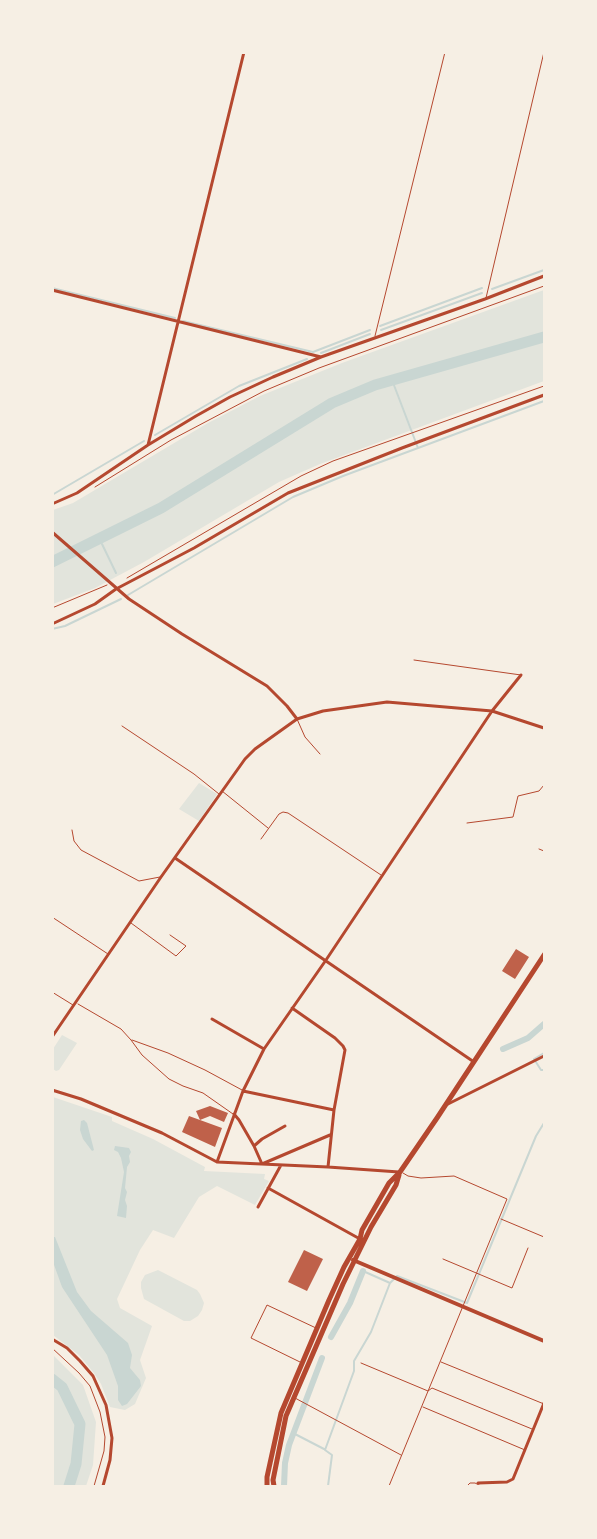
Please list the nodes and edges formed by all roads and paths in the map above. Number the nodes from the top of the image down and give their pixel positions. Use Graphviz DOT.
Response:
graph roads {
  1 [pos="244,52"];
  2 [pos="444,52"];
  3 [pos="544,52"];
  4 [pos="544,276"];
  5 [pos="544,286"];
  6 [pos="52,290"];
  7 [pos="486,299"];
  8 [pos="178,322"];
  9 [pos="374,339"];
  10 [pos="321,358"];
  11 [pos="544,395"];
  12 [pos="148,445"];
  13 [pos="93,488"];
  14 [pos="52,504"];
  15 [pos="52,532"];
  16 [pos="111,583"];
  17 [pos="116,589"];
  18 [pos="52,608"];
  19 [pos="52,624"];
  20 [pos="414,660"];
  21 [pos="521,675"];
  22 [pos="492,711"];
  23 [pos="297,719"];
  24 [pos="122,726"];
  25 [pos="544,728"];
  26 [pos="320,754"];
  27 [pos="544,785"];
  28 [pos="221,792"];
  29 [pos="467,823"];
  30 [pos="268,828"];
  31 [pos="72,830"];
  32 [pos="261,839"];
  33 [pos="539,849"];
  34 [pos="544,851"];
  35 [pos="176,858"];
  36 [pos="382,876"];
  37 [pos="162,877"];
  38 [pos="52,917"];
  39 [pos="130,923"];
  40 [pos="170,935"];
  41 [pos="108,954"];
  42 [pos="544,955"];
  43 [pos="326,960"];
  44 [pos="52,992"];
  45 [pos="75,1004"];
  46 [pos="292,1008"];
  47 [pos="212,1019"];
  48 [pos="52,1037"];
  49 [pos="132,1040"];
  50 [pos="264,1049"];
  51 [pos="544,1056"];
  52 [pos="474,1062"];
  53 [pos="52,1090"];
  54 [pos="242,1091"];
  55 [pos="446,1105"];
  56 [pos="334,1110"];
  57 [pos="234,1114"];
  58 [pos="285,1126"];
  59 [pos="331,1135"];
  60 [pos="254,1146"];
  61 [pos="217,1162"];
  62 [pos="262,1164"];
  63 [pos="281,1165"];
  64 [pos="328,1167"];
  65 [pos="400,1172"];
  66 [pos="268,1188"];
  67 [pos="258,1207"];
  68 [pos="500,1218"];
  69 [pos="544,1237"];
  70 [pos="363,1240"];
  71 [pos="528,1248"];
  72 [pos="349,1258"];
  73 [pos="443,1259"];
  74 [pos="355,1261"];
  75 [pos="477,1274"];
  76 [pos="462,1308"];
  77 [pos="317,1329"];
  78 [pos="52,1339"];
  79 [pos="544,1341"];
  80 [pos="52,1348"];
  81 [pos="440,1362"];
  82 [pos="302,1363"];
  83 [pos="361,1363"];
  84 [pos="428,1391"];
  85 [pos="294,1398"];
  86 [pos="544,1404"];
  87 [pos="422,1406"];
  88 [pos="533,1430"];
  89 [pos="525,1451"];
  90 [pos="402,1456"];
  91 [pos="479,1485"];
  92 [pos="94,1486"];
  93 [pos="103,1486"];
  94 [pos="267,1486"];
  95 [pos="274,1486"];
  96 [pos="389,1486"];
  97 [pos="467,1486"];
  1 -- 8 [label="street"];
  2 -- 9 [label="lane"];
  3 -- 7 [label="lane"];
  4 -- 7 [label="street"];
  5 -- 13 [label="path"];
  6 -- 8 [label="street"];
  7 -- 9 [label="street"];
  8 -- 10 [label="street"];
  8 -- 12 [label="street"];
  9 -- 10 [label="street"];
  10 -- 12 [label="street"];
  11 -- 17 [label="street"];
  12 -- 14 [label="street"];
  15 -- 16 [label="street"];
  16 -- 17 [label="street"];
  16 -- 18 [label="path"];
  17 -- 19 [label="street"];
  17 -- 23 [label="street"];
  20 -- 21 [label="lane"];
  21 -- 22 [label="street"];
  22 -- 23 [label="street"];
  22 -- 25 [label="street"];
  22 -- 36 [label="street"];
  23 -- 26 [label="lane"];
  23 -- 28 [label="street"];
  24 -- 28 [label="lane"];
  27 -- 29 [label="path"];
  28 -- 30 [label="lane"];
  28 -- 35 [label="street"];
  30 -- 32 [label="lane"];
  30 -- 36 [label="lane"];
  31 -- 37 [label="lane"];
  33 -- 34 [label="lane"];
  35 -- 37 [label="street"];
  35 -- 43 [label="street"];
  36 -- 43 [label="street"];
  37 -- 39 [label="street"];
  38 -- 41 [label="lane"];
  39 -- 40 [label="lane"];
  39 -- 41 [label="street"];
  41 -- 45 [label="street"];
  42 -- 52 [label="main road"];
  43 -- 46 [label="street"];
  43 -- 52 [label="street"];
  44 -- 45 [label="lane"];
  45 -- 48 [label="street"];
  45 -- 49 [label="lane"];
  46 -- 50 [label="street"];
  46 -- 56 [label="street"];
  47 -- 50 [label="street"];
  49 -- 54 [label="lane"];
  49 -- 57 [label="lane"];
  50 -- 54 [label="street"];
  51 -- 55 [label="street"];
  52 -- 55 [label="main road"];
  53 -- 61 [label="street"];
  54 -- 56 [label="street"];
  54 -- 57 [label="street"];
  55 -- 65 [label="main road"];
  56 -- 59 [label="street"];
  57 -- 60 [label="street"];
  57 -- 61 [label="street"];
  58 -- 60 [label="street"];
  59 -- 62 [label="street"];
  59 -- 64 [label="street"];
  60 -- 62 [label="street"];
  61 -- 62 [label="street"];
  62 -- 63 [label="street"];
  63 -- 64 [label="street"];
  63 -- 66 [label="street"];
  64 -- 65 [label="street"];
  65 -- 68 [label="lane"];
  65 -- 70 [label="main road"];
  66 -- 67 [label="street"];
  66 -- 70 [label="street"];
  68 -- 69 [label="lane"];
  68 -- 75 [label="lane"];
  70 -- 72 [label="main road"];
  70 -- 74 [label="main road"];
  71 -- 75 [label="lane"];
  72 -- 74 [label="street"];
  72 -- 77 [label="main road"];
  73 -- 75 [label="lane"];
  74 -- 76 [label="street"];
  74 -- 85 [label="main road"];
  75 -- 76 [label="lane"];
  76 -- 79 [label="street"];
  76 -- 81 [label="lane"];
  77 -- 82 [label="main road"];
  77 -- 82 [label="lane"];
  78 -- 93 [label="street"];
  80 -- 92 [label="path"];
  81 -- 84 [label="lane"];
  81 -- 86 [label="lane"];
  82 -- 94 [label="main road"];
  83 -- 84 [label="lane"];
  84 -- 87 [label="lane"];
  84 -- 88 [label="lane"];
  85 -- 90 [label="lane"];
  85 -- 95 [label="main road"];
  86 -- 88 [label="street"];
  87 -- 89 [label="lane"];
  87 -- 90 [label="lane"];
  88 -- 89 [label="street"];
  89 -- 91 [label="street"];
  90 -- 96 [label="lane"];
  91 -- 97 [label="lane"];
}
